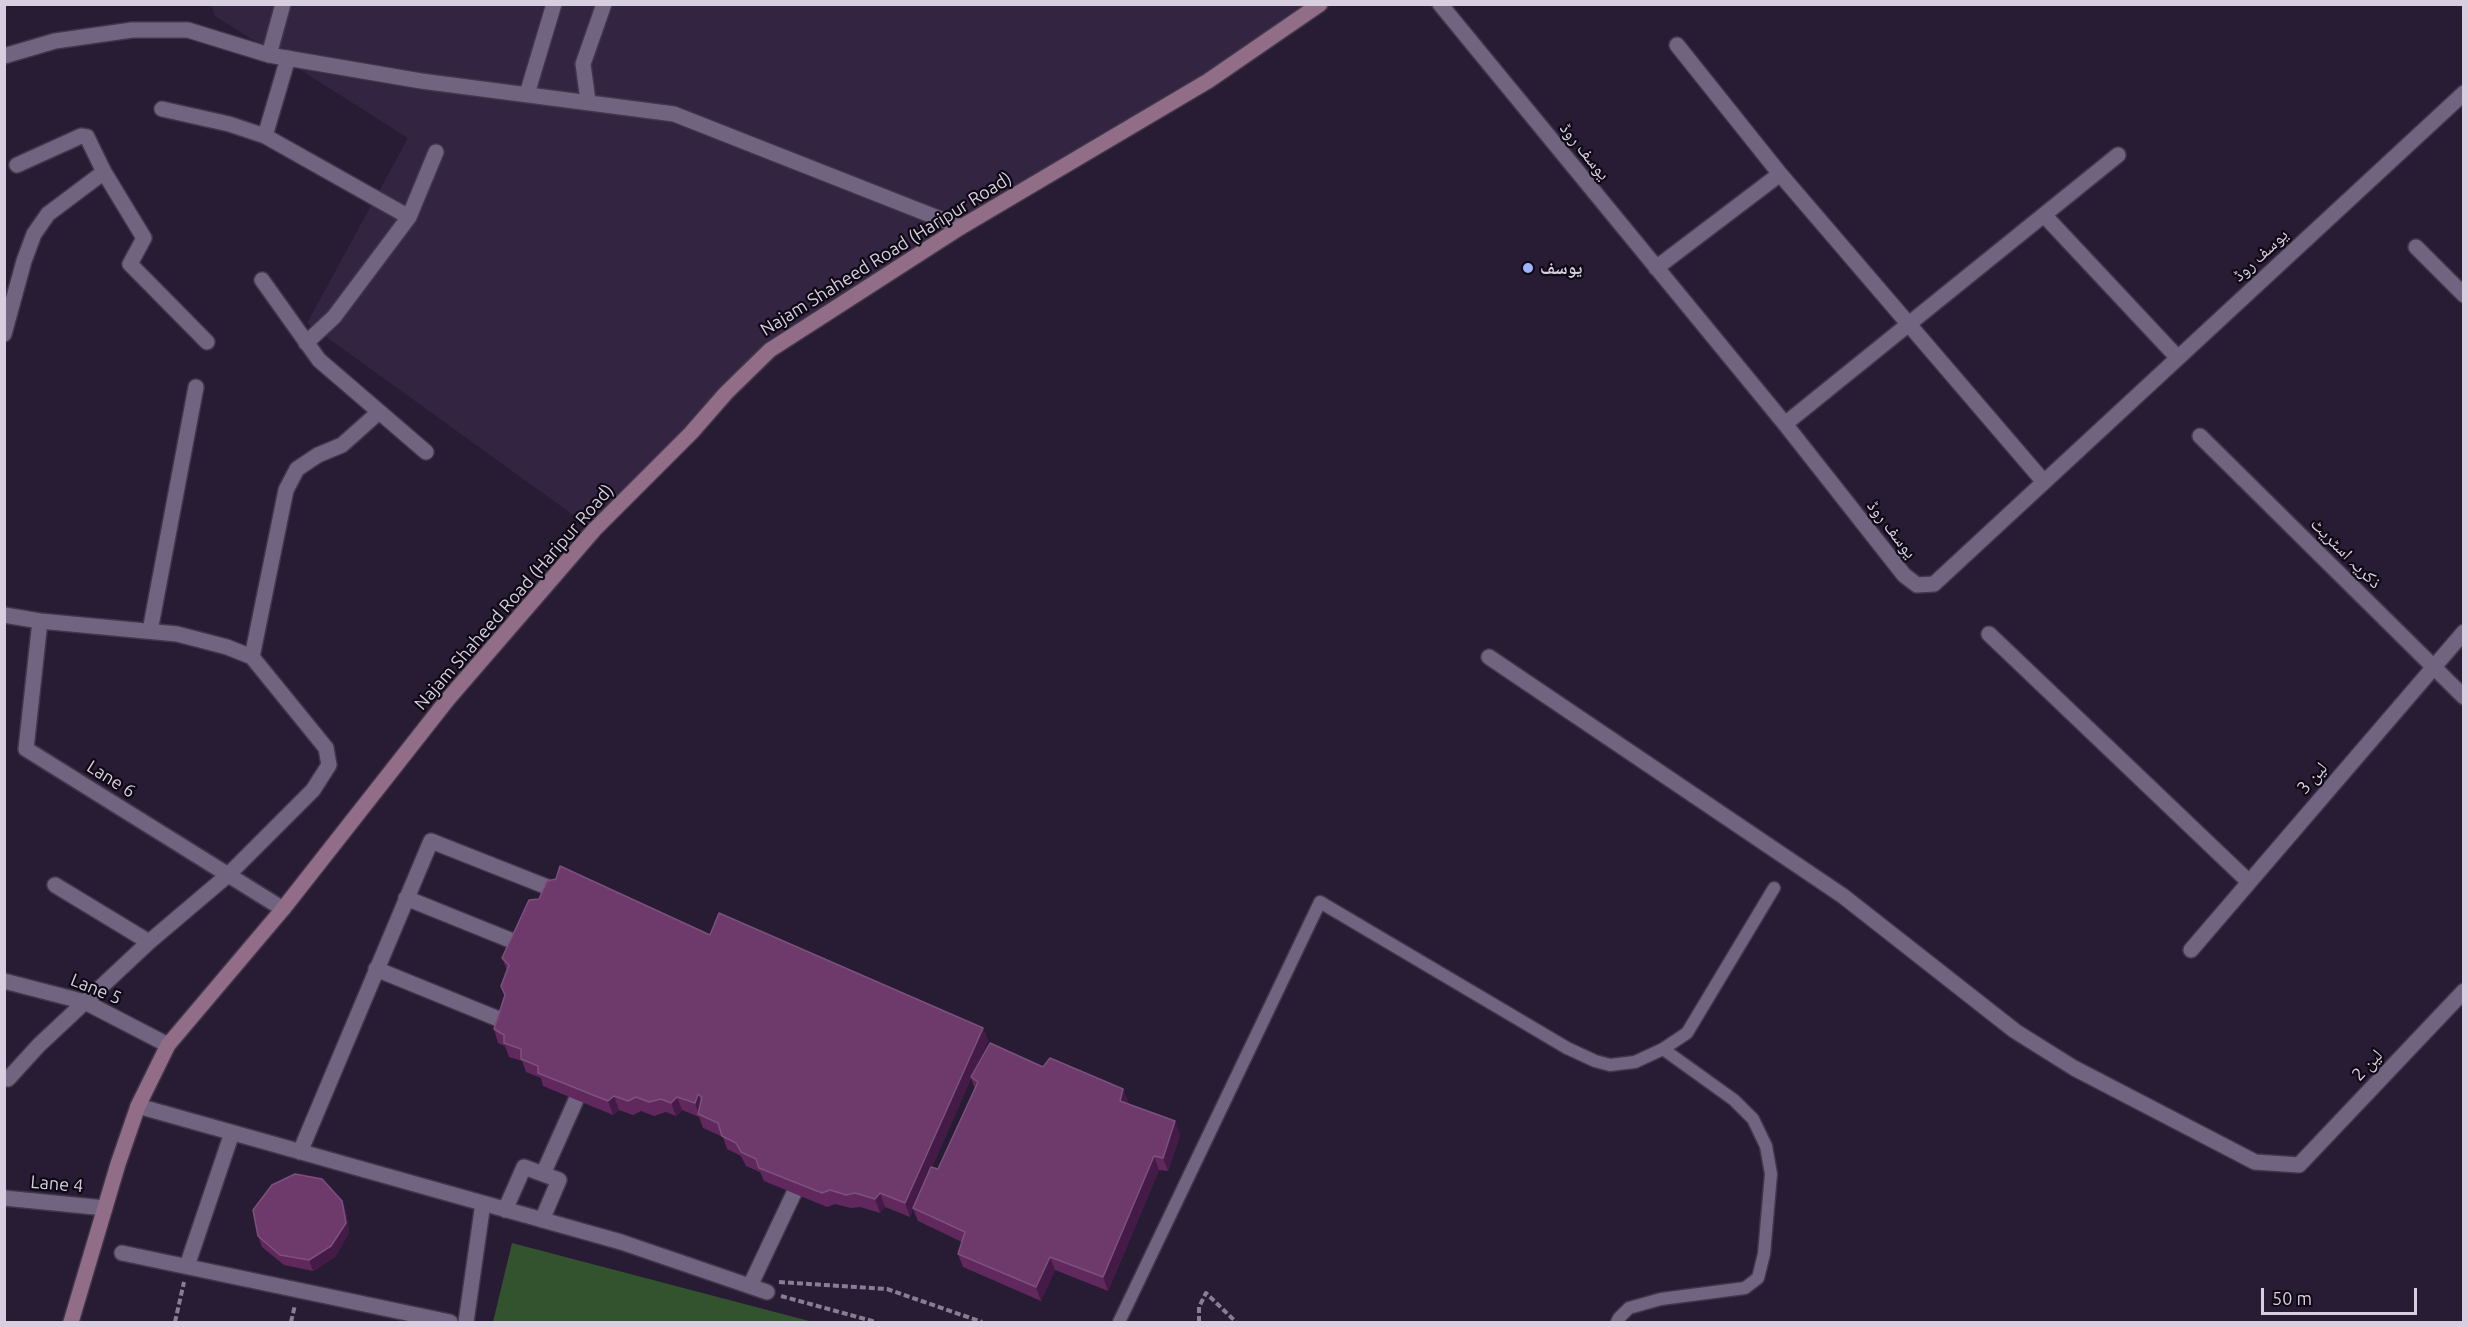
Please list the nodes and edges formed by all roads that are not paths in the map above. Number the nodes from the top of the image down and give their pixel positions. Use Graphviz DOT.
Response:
graph roads {
  1 [pos="283,4"];
  2 [pos="554,4"];
  3 [pos="604,4"];
  4 [pos="1320,4"];
  5 [pos="1440,4"];
  6 [pos="1677,45"];
  7 [pos="269,55"];
  8 [pos="4,56"];
  9 [pos="288,58"];
  10 [pos="2463,93"];
  11 [pos="527,94"];
  12 [pos="588,101"];
  13 [pos="162,109"];
  14 [pos="265,136"];
  15 [pos="436,152"];
  16 [pos="2118,155"];
  17 [pos="17,165"];
  18 [pos="104,172"];
  19 [pos="1780,174"];
  20 [pos="2044,214"];
  21 [pos="409,217"];
  22 [pos="961,227"];
  23 [pos="2416,247"];
  24 [pos="1656,268"];
  25 [pos="262,280"];
  26 [pos="2463,295"];
  27 [pos="1909,324"];
  28 [pos="4,334"];
  29 [pos="207,342"];
  30 [pos="306,343"];
  31 [pos="2178,358"];
  32 [pos="196,387"];
  33 [pos="379,412"];
  34 [pos="1785,424"];
  35 [pos="2200,436"];
  36 [pos="426,452"];
  37 [pos="2044,482"];
  38 [pos="4,615"];
  39 [pos="40,621"];
  40 [pos="150,631"];
  41 [pos="2463,632"];
  42 [pos="1989,634"];
  43 [pos="252,657"];
  44 [pos="1489,657"];
  45 [pos="2433,667"];
  46 [pos="2463,697"];
  47 [pos="228,875"];
  48 [pos="2248,882"];
  49 [pos="55,885"];
  50 [pos="1774,888"];
  51 [pos="560,892"];
  52 [pos="406,898"];
  53 [pos="284,909"];
  54 [pos="149,942"];
  55 [pos="520,944"];
  56 [pos="2190,950"];
  57 [pos="376,969"];
  58 [pos="4,981"];
  59 [pos="2463,991"];
  60 [pos="86,1002"];
  61 [pos="506,1022"];
  62 [pos="168,1045"];
  63 [pos="1663,1049"];
  64 [pos="8,1079"];
  65 [pos="576,1100"];
  66 [pos="138,1106"];
  67 [pos="232,1132"];
  68 [pos="300,1152"];
  69 [pos="543,1174"];
  70 [pos="794,1193"];
  71 [pos="4,1198"];
  72 [pos="483,1203"];
  73 [pos="105,1208"];
  74 [pos="505,1210"];
  75 [pos="542,1220"];
  76 [pos="122,1253"];
  77 [pos="187,1266"];
  78 [pos="750,1286"];
  79 [pos="767,1292"];
  80 [pos="71,1323"];
  81 [pos="450,1323"];
  82 [pos="466,1323"];
  83 [pos="1119,1323"];
  84 [pos="1617,1323"];
  1 -- 7 [label="street"];
  2 -- 11 [label="street"];
  3 -- 12 [label="street"];
  4 -- 22 [label="main road, Najam Shaheed Road (Haripur Road)"];
  5 -- 24 [label="street, یوسف روڈ"];
  6 -- 19 [label="street"];
  7 -- 8 [label="street"];
  7 -- 9 [label="street"];
  9 -- 11 [label="street"];
  9 -- 14 [label="street"];
  10 -- 31 [label="street, یوسف روڈ"];
  11 -- 12 [label="street"];
  12 -- 22 [label="street"];
  13 -- 14 [label="street"];
  14 -- 21 [label="street"];
  15 -- 21 [label="street"];
  16 -- 20 [label="street"];
  17 -- 18 [label="street"];
  18 -- 28 [label="street"];
  18 -- 29 [label="street"];
  19 -- 24 [label="street"];
  19 -- 27 [label="street"];
  20 -- 27 [label="street"];
  20 -- 31 [label="street"];
  21 -- 30 [label="street"];
  22 -- 53 [label="main road, Najam Shaheed Road (Haripur Road)"];
  23 -- 26 [label="street"];
  24 -- 34 [label="street, یوسف روڈ"];
  25 -- 30 [label="street"];
  27 -- 34 [label="street"];
  27 -- 37 [label="street"];
  30 -- 33 [label="street"];
  31 -- 37 [label="street, یوسف روڈ"];
  32 -- 40 [label="street"];
  33 -- 36 [label="street"];
  33 -- 43 [label="street"];
  34 -- 37 [label="street, یوسف روڈ"];
  35 -- 45 [label="street, ذکریہ اسٹریٹ"];
  38 -- 39 [label="street"];
  39 -- 40 [label="street"];
  39 -- 47 [label="street, Lane 6"];
  40 -- 43 [label="street"];
  41 -- 45 [label="street, لین 3"];
  42 -- 48 [label="street"];
  43 -- 47 [label="street"];
  44 -- 59 [label="street, لین 2"];
  45 -- 46 [label="street, ذکریہ اسٹریٹ"];
  45 -- 48 [label="street, لین 3"];
  47 -- 53 [label="street, Lane 6"];
  47 -- 54 [label="street"];
  48 -- 56 [label="street, لین 3"];
  49 -- 54 [label="street"];
  50 -- 63 [label="lane"];
  51 -- 52 [label="street"];
  52 -- 55 [label="street"];
  52 -- 57 [label="street"];
  53 -- 62 [label="main road, Najam Shaheed Road (Haripur Road)"];
  54 -- 60 [label="street"];
  57 -- 61 [label="street"];
  57 -- 68 [label="street"];
  58 -- 60 [label="street, Lane 5"];
  60 -- 62 [label="street, Lane 5"];
  60 -- 64 [label="street"];
  62 -- 66 [label="main road, Najam Shaheed Road (Haripur Road)"];
  63 -- 83 [label="lane"];
  63 -- 84 [label="lane"];
  65 -- 69 [label="street"];
  66 -- 67 [label="street"];
  66 -- 73 [label="main road, Najam Shaheed Road (Haripur Road)"];
  67 -- 68 [label="street"];
  67 -- 77 [label="street"];
  68 -- 72 [label="street"];
  69 -- 74 [label="street"];
  69 -- 75 [label="street"];
  70 -- 78 [label="street"];
  71 -- 73 [label="street, Lane 4"];
  72 -- 74 [label="street"];
  72 -- 82 [label="street"];
  73 -- 80 [label="main road, Najam Shaheed Road (Haripur Road)"];
  74 -- 75 [label="street"];
  75 -- 78 [label="street"];
  76 -- 77 [label="street"];
  77 -- 81 [label="street"];
  78 -- 79 [label="street"];
}
